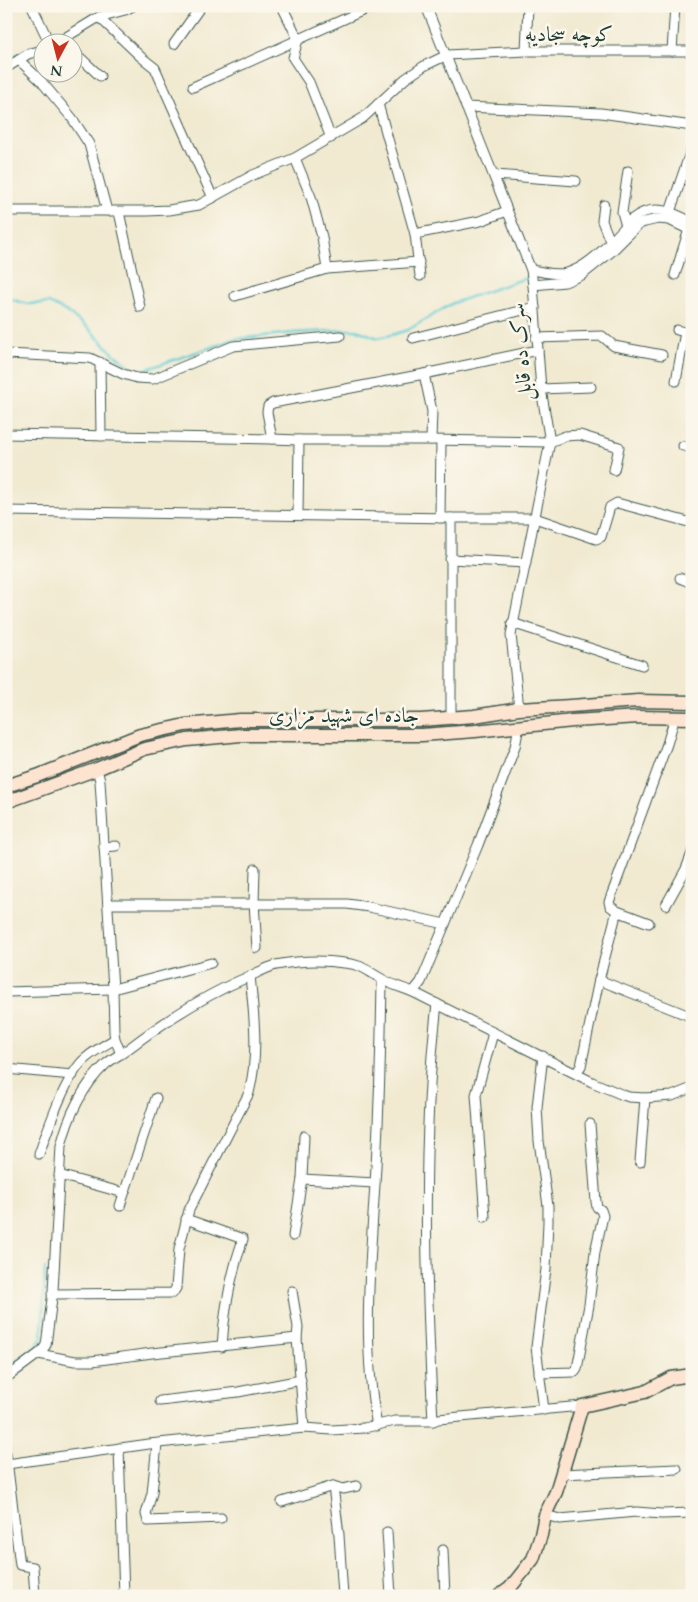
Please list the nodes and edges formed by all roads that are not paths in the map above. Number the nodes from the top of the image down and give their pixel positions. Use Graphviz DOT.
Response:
graph roads {
  1 [pos="32,6"];
  2 [pos="133,6"];
  3 [pos="201,6"];
  4 [pos="282,6"];
  5 [pos="373,6"];
  6 [pos="426,6"];
  7 [pos="528,6"];
  8 [pos="675,6"];
  9 [pos="100,17"];
  10 [pos="45,32"];
  11 [pos="77,32"];
  12 [pos="298,39"];
  13 [pos="174,44"];
  14 [pos="526,51"];
  15 [pos="672,51"];
  16 [pos="692,51"];
  17 [pos="32,53"];
  18 [pos="447,56"];
  19 [pos="82,59"];
  20 [pos="20,60"];
  21 [pos="6,68"];
  22 [pos="100,76"];
  23 [pos="193,86"];
  24 [pos="378,104"];
  25 [pos="466,107"];
  26 [pos="692,126"];
  27 [pos="331,138"];
  28 [pos="692,147"];
  29 [pos="295,158"];
  30 [pos="628,171"];
  31 [pos="494,175"];
  32 [pos="576,181"];
  33 [pos="213,198"];
  34 [pos="604,206"];
  35 [pos="6,211"];
  36 [pos="107,211"];
  37 [pos="507,211"];
  38 [pos="119,212"];
  39 [pos="670,212"];
  40 [pos="626,226"];
  41 [pos="691,227"];
  42 [pos="415,234"];
  43 [pos="610,242"];
  44 [pos="419,262"];
  45 [pos="327,269"];
  46 [pos="531,270"];
  47 [pos="675,275"];
  48 [pos="420,276"];
  49 [pos="533,285"];
  50 [pos="234,296"];
  51 [pos="140,307"];
  52 [pos="535,307"];
  53 [pos="684,332"];
  54 [pos="340,336"];
  55 [pos="412,338"];
  56 [pos="536,338"];
  57 [pos="538,350"];
  58 [pos="6,354"];
  59 [pos="662,355"];
  60 [pos="100,362"];
  61 [pos="424,374"];
  62 [pos="676,381"];
  63 [pos="591,386"];
  64 [pos="541,389"];
  65 [pos="6,434"];
  66 [pos="101,436"];
  67 [pos="272,438"];
  68 [pos="299,440"];
  69 [pos="436,440"];
  70 [pos="550,442"];
  71 [pos="614,470"];
  72 [pos="6,511"];
  73 [pos="298,515"];
  74 [pos="440,518"];
  75 [pos="450,518"];
  76 [pos="535,518"];
  77 [pos="692,523"];
  78 [pos="450,559"];
  79 [pos="526,563"];
  80 [pos="680,578"];
  81 [pos="692,583"];
  82 [pos="512,623"];
  83 [pos="642,665"];
  84 [pos="692,702"];
  85 [pos="519,709"];
  86 [pos="451,718"];
  87 [pos="686,719"];
  88 [pos="342,721"];
  89 [pos="519,726"];
  90 [pos="343,734"];
  91 [pos="97,769"];
  92 [pos="6,786"];
  93 [pos="6,802"];
  94 [pos="116,846"];
  95 [pos="104,847"];
  96 [pos="692,853"];
  97 [pos="255,869"];
  98 [pos="689,870"];
  99 [pos="254,903"];
  100 [pos="108,904"];
  101 [pos="666,905"];
  102 [pos="617,911"];
  103 [pos="649,923"];
  104 [pos="445,924"];
  105 [pos="257,948"];
  106 [pos="211,963"];
  107 [pos="250,976"];
  108 [pos="382,980"];
  109 [pos="599,980"];
  110 [pos="417,988"];
  111 [pos="114,989"];
  112 [pos="6,992"];
  113 [pos="437,1004"];
  114 [pos="692,1017"];
  115 [pos="493,1033"];
  116 [pos="115,1039"];
  117 [pos="120,1052"];
  118 [pos="543,1056"];
  119 [pos="6,1069"];
  120 [pos="579,1070"];
  121 [pos="73,1075"];
  122 [pos="692,1088"];
  123 [pos="156,1098"];
  124 [pos="645,1098"];
  125 [pos="590,1124"];
  126 [pos="304,1136"];
  127 [pos="39,1154"];
  128 [pos="640,1162"];
  129 [pos="59,1175"];
  130 [pos="302,1179"];
  131 [pos="375,1183"];
  132 [pos="124,1193"];
  133 [pos="120,1206"];
  134 [pos="484,1216"];
  135 [pos="186,1219"];
  136 [pos="293,1236"];
  137 [pos="292,1291"];
  138 [pos="52,1294"];
  139 [pos="297,1338"];
  140 [pos="222,1347"];
  141 [pos="39,1354"];
  142 [pos="539,1373"];
  143 [pos="692,1375"];
  144 [pos="6,1378"];
  145 [pos="301,1380"];
  146 [pos="160,1401"];
  147 [pos="582,1406"];
  148 [pos="544,1410"];
  149 [pos="433,1421"];
  150 [pos="378,1426"];
  151 [pos="304,1428"];
  152 [pos="157,1444"];
  153 [pos="119,1448"];
  154 [pos="6,1453"];
  155 [pos="7,1464"];
  156 [pos="677,1469"];
  157 [pos="561,1474"];
  158 [pos="333,1486"];
  159 [pos="357,1486"];
  160 [pos="282,1502"];
  161 [pos="692,1514"];
  162 [pos="546,1515"];
  163 [pos="221,1518"];
  164 [pos="387,1532"];
  165 [pos="443,1550"];
  166 [pos="35,1596"];
  167 [pos="124,1596"];
  168 [pos="343,1596"];
  169 [pos="391,1596"];
  170 [pos="445,1596"];
  171 [pos="499,1596"];
  1 -- 10 [label="street"];
  2 -- 9 [label="street"];
  3 -- 13 [label="street"];
  4 -- 12 [label="street"];
  5 -- 12 [label="street"];
  6 -- 18 [label="street, سرک ده قابل"];
  7 -- 14 [label="street"];
  8 -- 15 [label="street"];
  9 -- 11 [label="street"];
  9 -- 33 [label="street"];
  12 -- 23 [label="street"];
  12 -- 27 [label="street"];
  14 -- 15 [label="street, کوچه سجادیه"];
  14 -- 18 [label="street, کوچه سجادیه"];
  15 -- 16 [label="street, کوچه سجادیه"];
  17 -- 20 [label="street"];
  18 -- 24 [label="street, کوچه سجادیه"];
  18 -- 25 [label="street, سرک ده قابل"];
  19 -- 22 [label="street"];
  20 -- 21 [label="street"];
  20 -- 36 [label="street"];
  24 -- 27 [label="street, کوچه سجادیه"];
  24 -- 42 [label="street"];
  25 -- 26 [label="street"];
  25 -- 31 [label="street, سرک ده قابل"];
  27 -- 29 [label="street, کوچه سجادیه"];
  28 -- 39 [label="street"];
  29 -- 33 [label="street, کوچه سجادیه"];
  29 -- 45 [label="street"];
  30 -- 40 [label="street"];
  31 -- 32 [label="street"];
  31 -- 37 [label="street, سرک ده قابل"];
  33 -- 38 [label="street, کوچه سجادیه"];
  34 -- 43 [label="street"];
  35 -- 36 [label="street, کوچه سجادیه"];
  36 -- 38 [label="street, کوچه سجادیه"];
  37 -- 42 [label="street"];
  37 -- 46 [label="street, سرک ده قابل"];
  38 -- 51 [label="street"];
  39 -- 40 [label="street"];
  39 -- 41 [label="street"];
  40 -- 43 [label="street"];
  41 -- 47 [label="street"];
  41 -- 49 [label="street"];
  42 -- 44 [label="street"];
  43 -- 46 [label="street"];
  44 -- 45 [label="street"];
  44 -- 48 [label="street"];
  45 -- 50 [label="street"];
  46 -- 49 [label="street, سرک ده قابل"];
  49 -- 52 [label="street, سرک ده قابل"];
  52 -- 55 [label="street"];
  52 -- 56 [label="street, سرک ده قابل"];
  53 -- 62 [label="street"];
  54 -- 60 [label="street"];
  56 -- 57 [label="street, سرک ده قابل"];
  56 -- 59 [label="street"];
  57 -- 61 [label="street"];
  57 -- 64 [label="street, سرک ده قابل"];
  58 -- 60 [label="street"];
  60 -- 66 [label="street"];
  61 -- 67 [label="street"];
  61 -- 69 [label="street"];
  63 -- 64 [label="street"];
  64 -- 70 [label="street, سرک ده قابل"];
  65 -- 66 [label="street"];
  66 -- 67 [label="street"];
  67 -- 68 [label="street"];
  68 -- 69 [label="street"];
  68 -- 73 [label="street"];
  69 -- 70 [label="street"];
  69 -- 74 [label="street"];
  70 -- 71 [label="street"];
  70 -- 76 [label="street, سرک ده قابل"];
  72 -- 73 [label="street"];
  73 -- 74 [label="street"];
  74 -- 75 [label="street"];
  75 -- 76 [label="street"];
  75 -- 78 [label="street"];
  76 -- 77 [label="street"];
  76 -- 79 [label="street, سرک ده قابل"];
  78 -- 79 [label="street"];
  78 -- 86 [label="street"];
  79 -- 82 [label="street, سرک ده قابل"];
  80 -- 81 [label="street"];
  82 -- 83 [label="street"];
  82 -- 85 [label="street, سرک ده قابل"];
  84 -- 85 [label="main road, جاده ای شهید مزاری"];
  85 -- 86 [label="main road, جاده ای شهید مزاری"];
  86 -- 88 [label="main road, جاده ای شهید مزاری"];
  87 -- 89 [label="main road, جاده ای شهید مزاری"];
  87 -- 102 [label="street"];
  88 -- 90 [label="main road"];
  88 -- 92 [label="main road, جاده ای شهید مزاری"];
  89 -- 90 [label="main road, جاده ای شهید مزاری"];
  89 -- 104 [label="street"];
  90 -- 91 [label="main road, جاده ای شهید مزاری"];
  91 -- 93 [label="main road, جاده ای شهید مزاری"];
  91 -- 95 [label="street"];
  94 -- 95 [label="street"];
  95 -- 100 [label="street"];
  96 -- 98 [label="street"];
  97 -- 99 [label="street"];
  98 -- 101 [label="street"];
  99 -- 100 [label="street"];
  99 -- 104 [label="street"];
  99 -- 105 [label="street"];
  100 -- 111 [label="street"];
  102 -- 103 [label="street"];
  102 -- 109 [label="street"];
  104 -- 110 [label="street"];
  106 -- 111 [label="street"];
  107 -- 108 [label="street"];
  107 -- 117 [label="street"];
  107 -- 135 [label="street"];
  108 -- 110 [label="street"];
  108 -- 131 [label="street"];
  109 -- 114 [label="street"];
  109 -- 120 [label="street"];
  110 -- 113 [label="street"];
  111 -- 112 [label="street"];
  111 -- 116 [label="street"];
  113 -- 115 [label="street"];
  113 -- 149 [label="street"];
  115 -- 118 [label="street"];
  115 -- 134 [label="street"];
  116 -- 117 [label="street"];
  116 -- 121 [label="street"];
  117 -- 129 [label="street"];
  118 -- 120 [label="street"];
  118 -- 142 [label="street"];
  119 -- 121 [label="street"];
  120 -- 124 [label="street"];
  121 -- 127 [label="street"];
  122 -- 124 [label="street"];
  123 -- 132 [label="street"];
  124 -- 128 [label="street"];
  125 -- 142 [label="street"];
  126 -- 130 [label="street"];
  129 -- 132 [label="street"];
  129 -- 138 [label="street"];
  130 -- 131 [label="street"];
  130 -- 136 [label="street"];
  131 -- 150 [label="street"];
  132 -- 133 [label="street"];
  135 -- 138 [label="street"];
  135 -- 140 [label="street"];
  137 -- 139 [label="street"];
  138 -- 141 [label="street"];
  139 -- 140 [label="street"];
  139 -- 145 [label="street"];
  140 -- 141 [label="street"];
  141 -- 144 [label="street"];
  142 -- 148 [label="street"];
  143 -- 147 [label="main road"];
  145 -- 146 [label="street"];
  145 -- 151 [label="street"];
  147 -- 148 [label="street"];
  147 -- 157 [label="main road"];
  148 -- 149 [label="street"];
  149 -- 150 [label="street"];
  150 -- 151 [label="street"];
  151 -- 152 [label="street"];
  152 -- 153 [label="street"];
  152 -- 163 [label="street"];
  153 -- 155 [label="street"];
  153 -- 167 [label="street"];
  154 -- 155 [label="street"];
  155 -- 166 [label="street"];
  156 -- 157 [label="street"];
  157 -- 162 [label="main road"];
  158 -- 159 [label="street"];
  158 -- 160 [label="street"];
  158 -- 168 [label="street"];
  161 -- 162 [label="street"];
  162 -- 171 [label="main road"];
  164 -- 169 [label="street"];
  165 -- 170 [label="street"];
}
